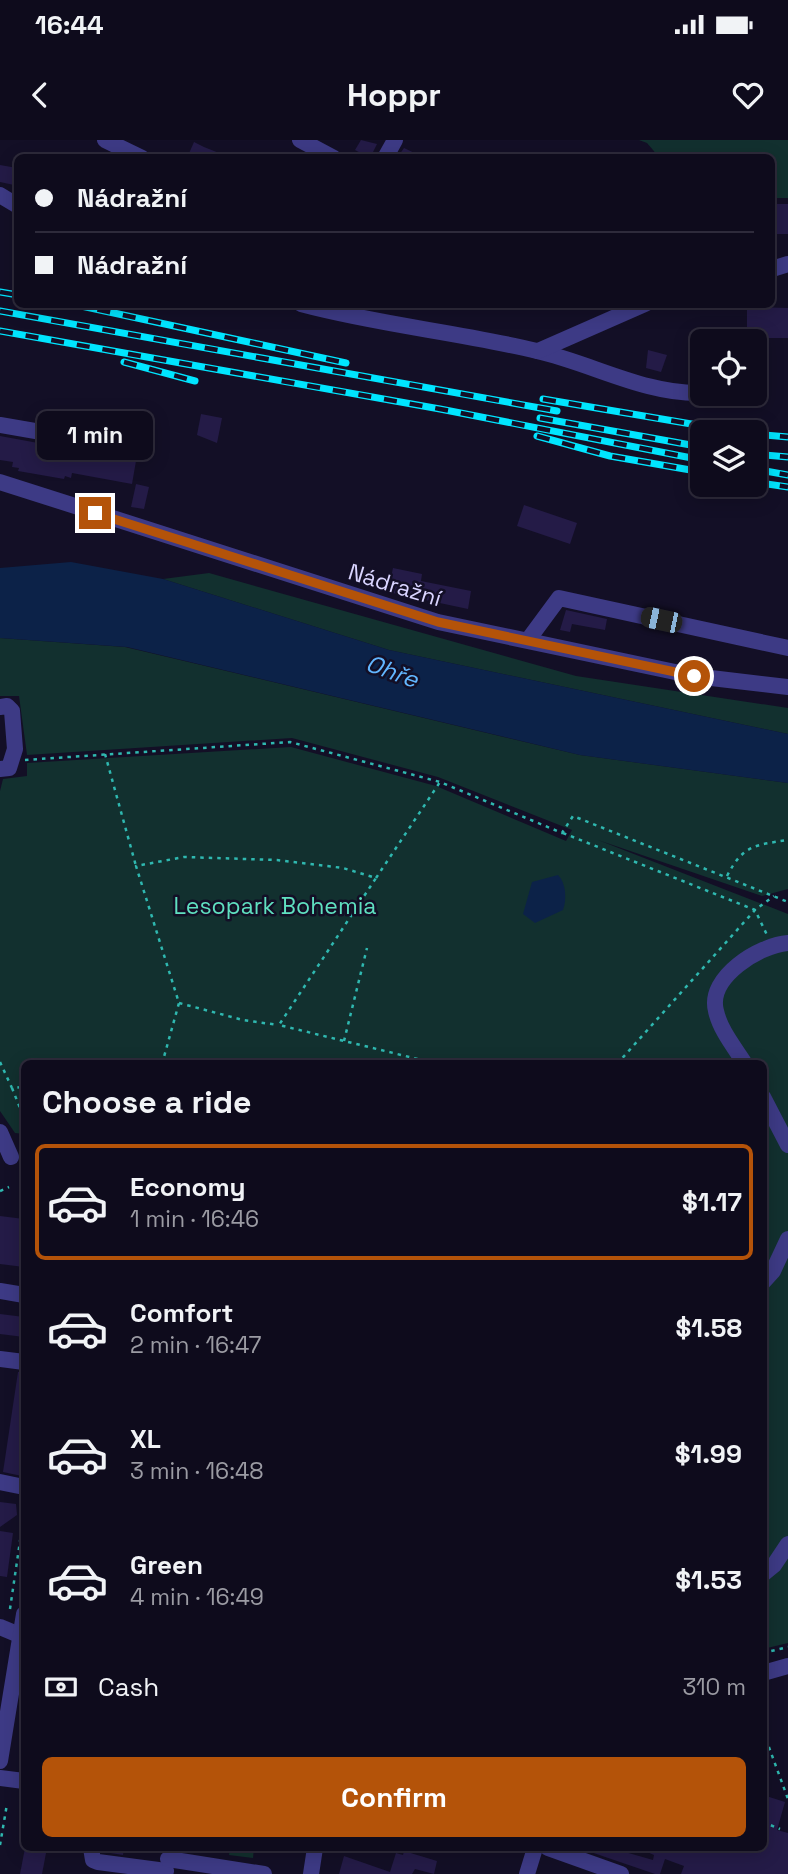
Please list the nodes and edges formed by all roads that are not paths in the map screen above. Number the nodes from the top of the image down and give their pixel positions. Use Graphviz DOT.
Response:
graph roads {
  1 [pos="104,140"];
  2 [pos="299,140"];
  3 [pos="134,154"];
  4 [pos="326,154"];
  5 [pos="320,308"];
  6 [pos="636,308"];
  7 [pos="538,351"];
  8 [pos="690,394"];
  9 [pos="0,425"];
  10 [pos="133,448"];
  11 [pos="0,482"];
  12 [pos="528,640"];
  13 [pos="788,648"];
  14 [pos="788,687"];
  15 [pos="0,706"];
  16 [pos="7,729"];
  17 [pos="8,750"];
  18 [pos="5,768"];
  19 [pos="780,944"];
  20 [pos="743,1060"];
  21 [pos="767,1105"];
  22 [pos="0,1132"];
  23 [pos="788,1145"];
  24 [pos="11,1157"];
  25 [pos="788,1239"];
  26 [pos="767,1278"];
  27 [pos="0,1291"];
  28 [pos="21,1294"];
  29 [pos="0,1359"];
  30 [pos="21,1362"];
  31 [pos="0,1482"];
  32 [pos="21,1486"];
  33 [pos="788,1544"];
  34 [pos="767,1571"];
  35 [pos="13,1633"];
  36 [pos="788,1666"];
  37 [pos="767,1672"];
  38 [pos="0,1761"];
  39 [pos="0,1778"];
  40 [pos="21,1781"];
  41 [pos="92,1851"];
  42 [pos="315,1851"];
  43 [pos="534,1851"];
  44 [pos="556,1851"];
  45 [pos="167,1863"];
  46 [pos="264,1874"];
  47 [pos="311,1874"];
  48 [pos="527,1874"];
  49 [pos="621,1874"];
  1 -- 3 [label="street"];
  2 -- 4 [label="street"];
  5 -- 7 [label="street"];
  6 -- 7 [label="street"];
  7 -- 8 [label="street"];
  9 -- 10 [label="street"];
  11 -- 12 [label="street, Nádražní"];
  12 -- 13 [label="street"];
  12 -- 14 [label="street, Nádražní"];
  15 -- 16 [label="street"];
  16 -- 17 [label="street"];
  17 -- 18 [label="street"];
  19 -- 20 [label="street"];
  21 -- 23 [label="street"];
  22 -- 24 [label="street"];
  25 -- 26 [label="street"];
  27 -- 28 [label="street"];
  29 -- 30 [label="street"];
  31 -- 32 [label="street"];
  33 -- 34 [label="street"];
  35 -- 38 [label="street"];
  36 -- 37 [label="street"];
  39 -- 40 [label="street"];
  41 -- 45 [label="street"];
  42 -- 47 [label="street"];
  43 -- 48 [label="street"];
  44 -- 49 [label="street"];
  45 -- 46 [label="street"];
}
